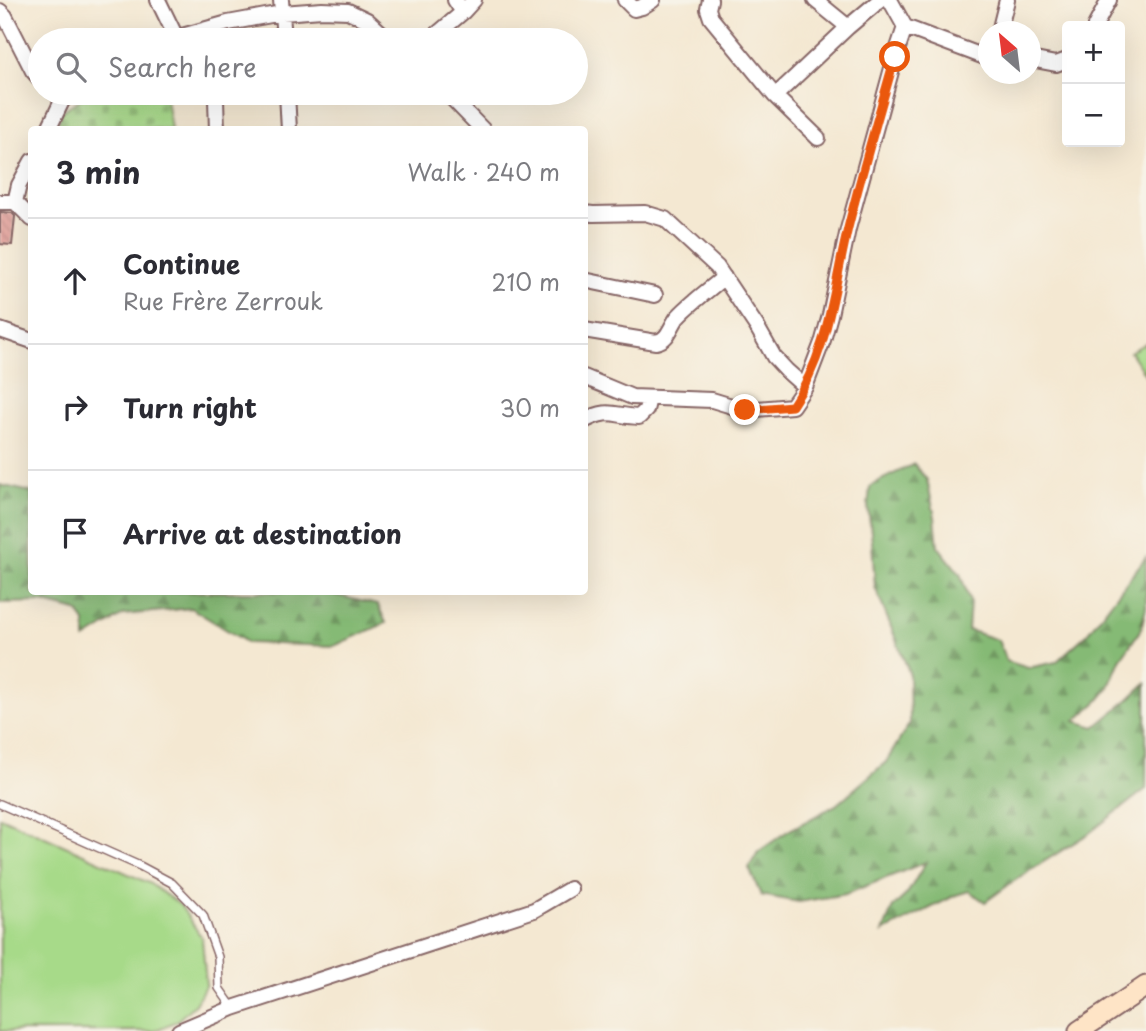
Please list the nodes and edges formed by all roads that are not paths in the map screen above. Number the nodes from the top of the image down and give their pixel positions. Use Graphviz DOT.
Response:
graph roads {
  1 [pos="158,0"];
  2 [pos="474,0"];
  3 [pos="625,0"];
  4 [pos="653,0"];
  5 [pos="710,0"];
  6 [pos="814,0"];
  7 [pos="880,0"];
  8 [pos="890,0"];
  9 [pos="1007,0"];
  10 [pos="1109,0"];
  11 [pos="281,6"];
  12 [pos="459,6"];
  13 [pos="0,11"];
  14 [pos="1002,21"];
  15 [pos="1098,21"];
  16 [pos="848,27"];
  17 [pos="905,27"];
  18 [pos="168,28"];
  19 [pos="216,28"];
  20 [pos="283,28"];
  21 [pos="376,28"];
  22 [pos="440,28"];
  23 [pos="978,54"];
  24 [pos="28,61"];
  25 [pos="1041,61"];
  26 [pos="1062,62"];
  27 [pos="775,96"];
  28 [pos="58,105"];
  29 [pos="216,105"];
  30 [pos="288,105"];
  31 [pos="459,105"];
  32 [pos="50,126"];
  33 [pos="217,126"];
  34 [pos="289,126"];
  35 [pos="479,126"];
  36 [pos="817,138"];
  37 [pos="28,168"];
  38 [pos="7,202"];
  39 [pos="588,213"];
  40 [pos="28,216"];
  41 [pos="724,277"];
  42 [pos="588,281"];
  43 [pos="655,295"];
  44 [pos="0,330"];
  45 [pos="588,331"];
  46 [pos="28,340"];
  47 [pos="588,379"];
  48 [pos="806,387"];
  49 [pos="649,398"];
  50 [pos="588,419"];
  51 [pos="0,804"];
  52 [pos="570,889"];
  53 [pos="1146,986"];
  54 [pos="233,1008"];
  55 [pos="179,1031"];
  56 [pos="1079,1031"];
  1 -- 18 [label="street"];
  2 -- 12 [label="street"];
  3 -- 4 [label="street"];
  5 -- 27 [label="street"];
  6 -- 16 [label="street"];
  7 -- 16 [label="street"];
  8 -- 17 [label="street"];
  9 -- 14 [label="street"];
  10 -- 15 [label="street"];
  11 -- 19 [label="street"];
  11 -- 20 [label="street"];
  11 -- 21 [label="street"];
  12 -- 22 [label="street"];
  13 -- 24 [label="street"];
  16 -- 27 [label="street"];
  17 -- 23 [label="street"];
  17 -- 48 [label="street"];
  25 -- 26 [label="street"];
  27 -- 36 [label="street"];
  28 -- 32 [label="street"];
  29 -- 33 [label="street"];
  30 -- 34 [label="street"];
  31 -- 35 [label="street"];
  37 -- 38 [label="street"];
  38 -- 40 [label="street"];
  39 -- 41 [label="street"];
  41 -- 45 [label="street"];
  41 -- 48 [label="street"];
  42 -- 43 [label="street"];
  44 -- 46 [label="street"];
  47 -- 49 [label="street"];
  48 -- 49 [label="street"];
  49 -- 50 [label="street"];
  51 -- 54 [label="lane"];
  52 -- 54 [label="street"];
  53 -- 56 [label="main road"];
  54 -- 55 [label="street"];
}
